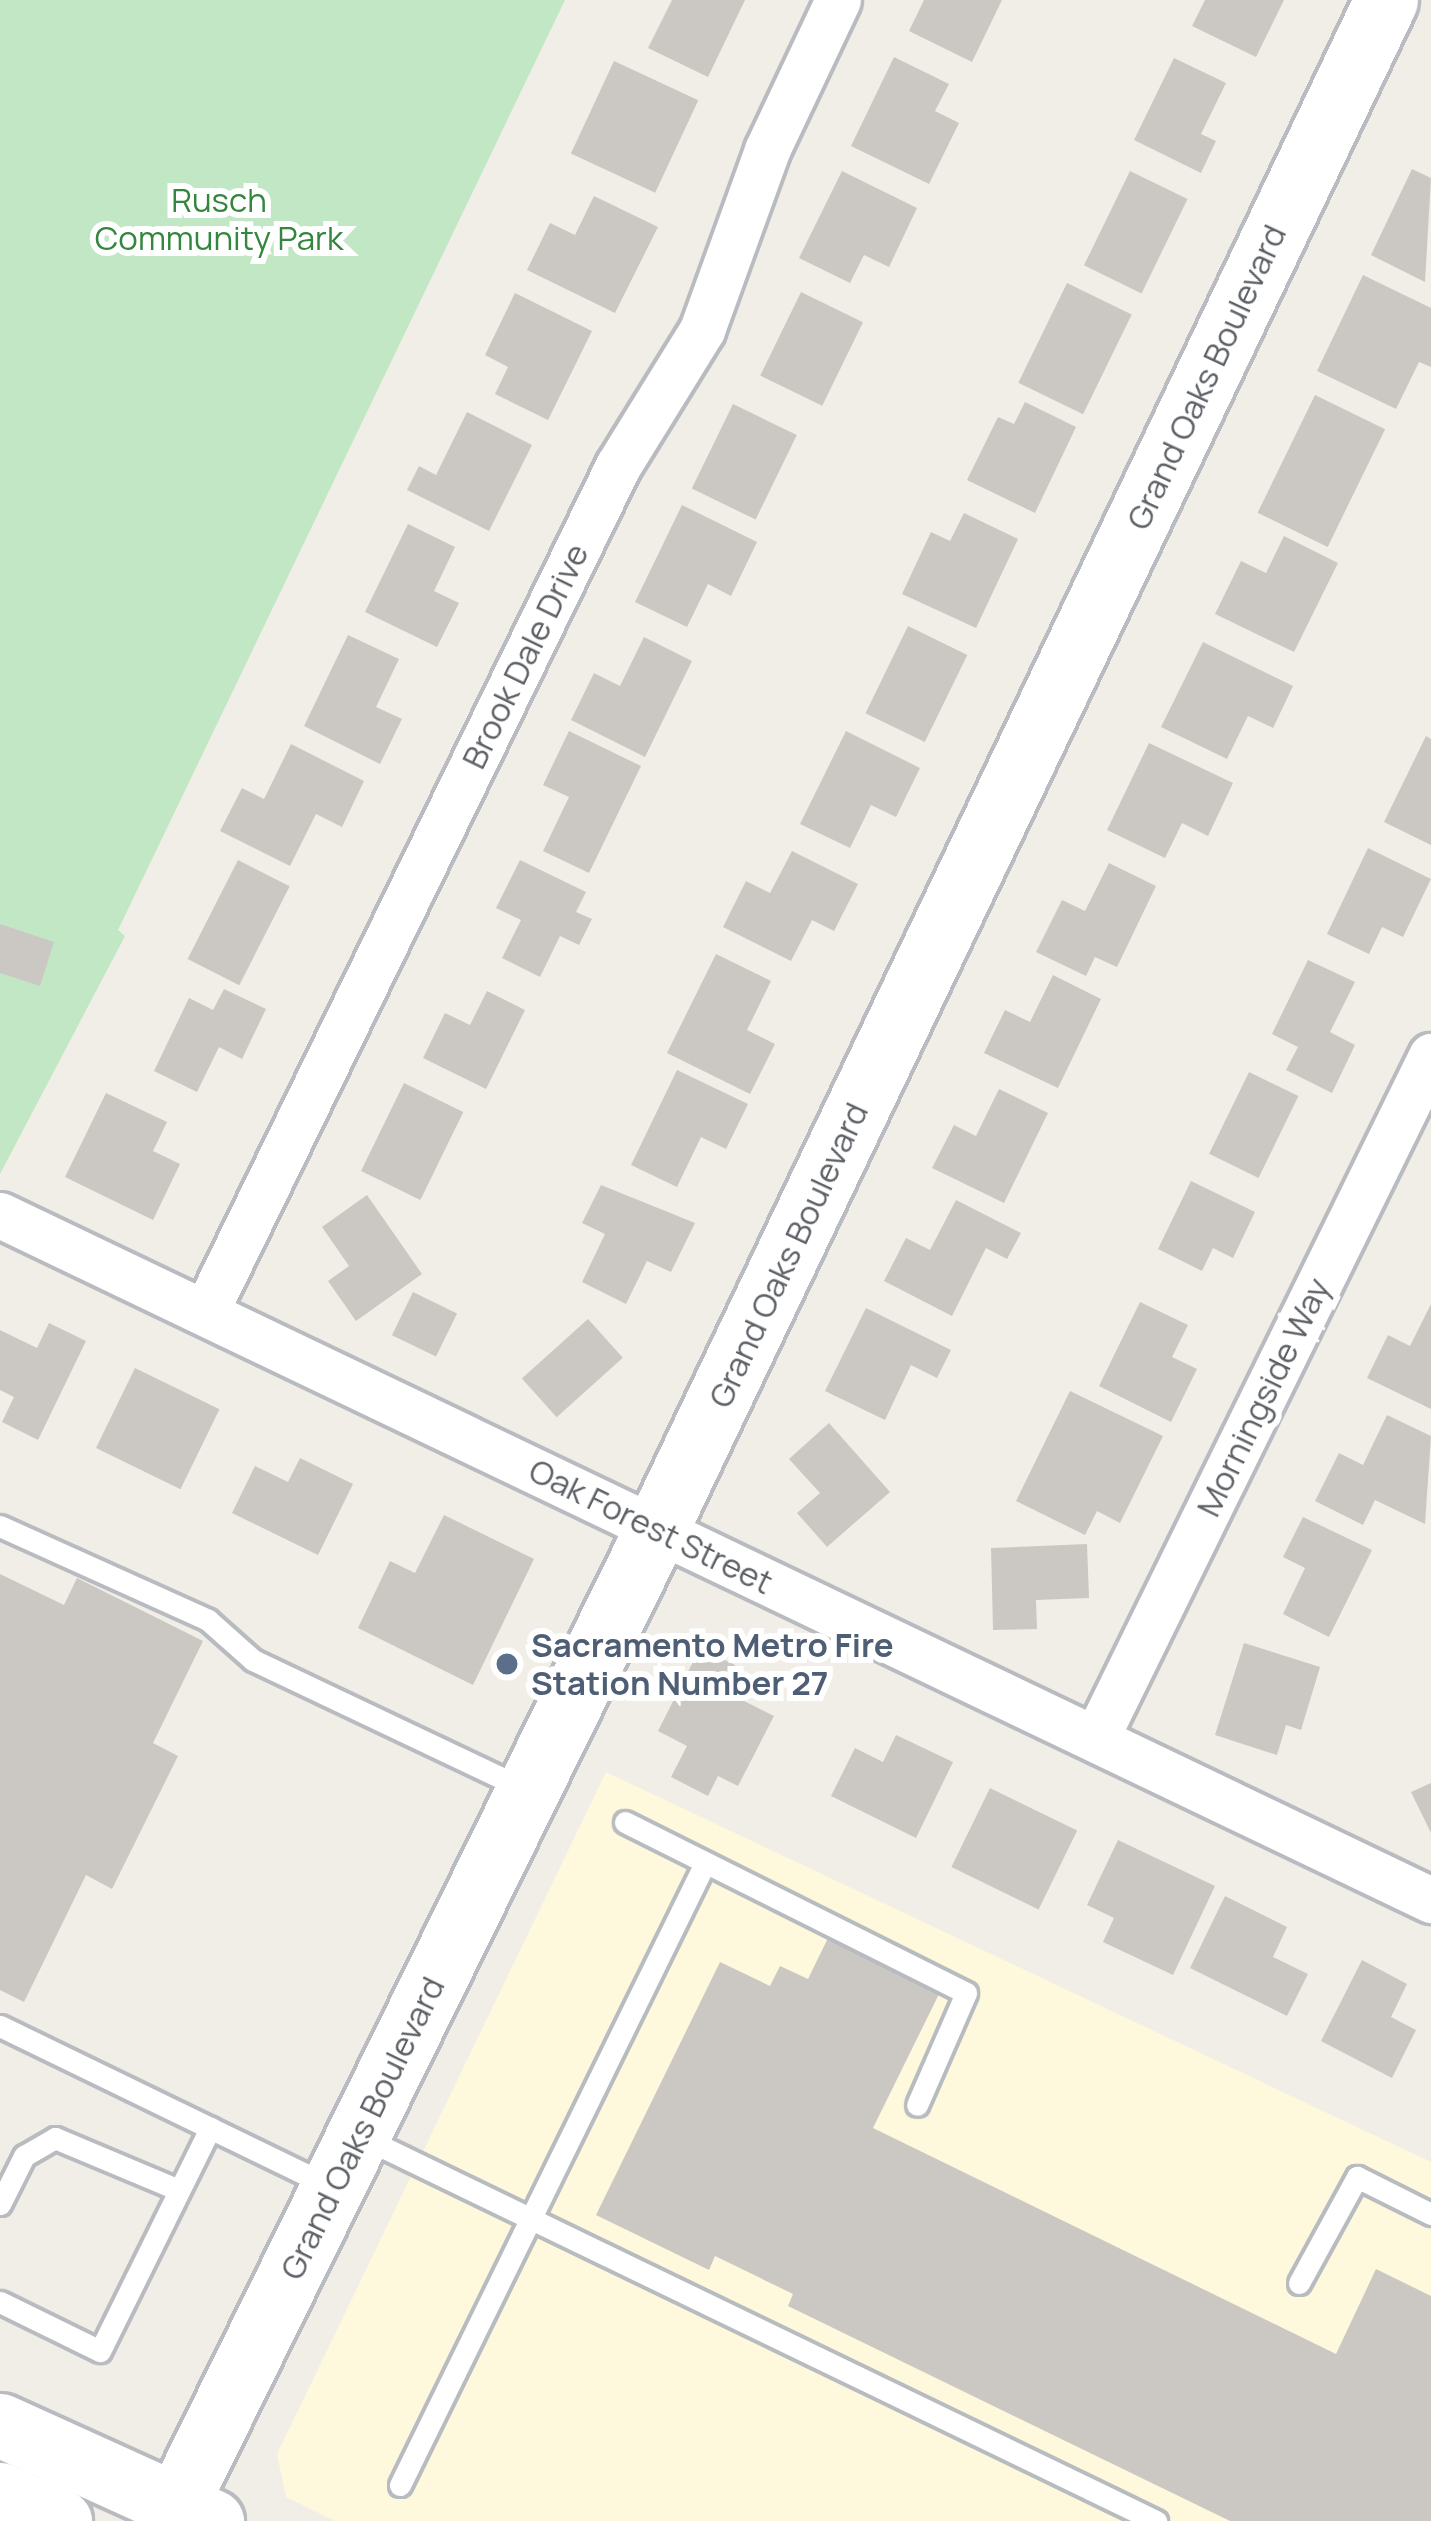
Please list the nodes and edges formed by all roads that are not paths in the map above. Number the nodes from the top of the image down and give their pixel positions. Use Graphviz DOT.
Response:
graph roads {
  1 [pos="838,0"];
  2 [pos="1386,0"];
  3 [pos="1431,1056"];
  4 [pos="0,1215"];
  5 [pos="206,1311"];
  6 [pos="0,1526"];
  7 [pos="656,1530"];
  8 [pos="1096,1738"];
  9 [pos="529,1790"];
  10 [pos="625,1822"];
  11 [pos="705,1863"];
  12 [pos="1431,1900"];
  13 [pos="0,2026"];
  14 [pos="917,2105"];
  15 [pos="210,2128"];
  16 [pos="345,2162"];
  17 [pos="179,2190"];
  18 [pos="0,2204"];
  19 [pos="1431,2214"];
  20 [pos="532,2220"];
  21 [pos="1299,2284"];
  22 [pos="0,2302"];
  23 [pos="0,2425"];
  24 [pos="400,2486"];
  25 [pos="186,2515"];
  26 [pos="1156,2521"];
  1 -- 5 [label="street, Brook Dale Drive"];
  2 -- 7 [label="street, Grand Oaks Boulevard"];
  3 -- 8 [label="street, Morningside Way"];
  4 -- 5 [label="street, Oak Forest Street"];
  5 -- 7 [label="street, Oak Forest Street"];
  6 -- 9 [label="lane"];
  7 -- 8 [label="street, Oak Forest Street"];
  7 -- 9 [label="street, Grand Oaks Boulevard"];
  8 -- 12 [label="street, Oak Forest Street"];
  9 -- 16 [label="street, Grand Oaks Boulevard"];
  10 -- 11 [label="lane"];
  11 -- 14 [label="lane"];
  11 -- 20 [label="lane"];
  13 -- 15 [label="lane"];
  15 -- 16 [label="lane"];
  15 -- 17 [label="lane"];
  16 -- 20 [label="lane"];
  16 -- 25 [label="street, Grand Oaks Boulevard"];
  17 -- 18 [label="lane"];
  17 -- 22 [label="lane"];
  19 -- 21 [label="lane"];
  20 -- 24 [label="lane"];
  20 -- 26 [label="lane"];
  23 -- 25 [label="street"];
}
